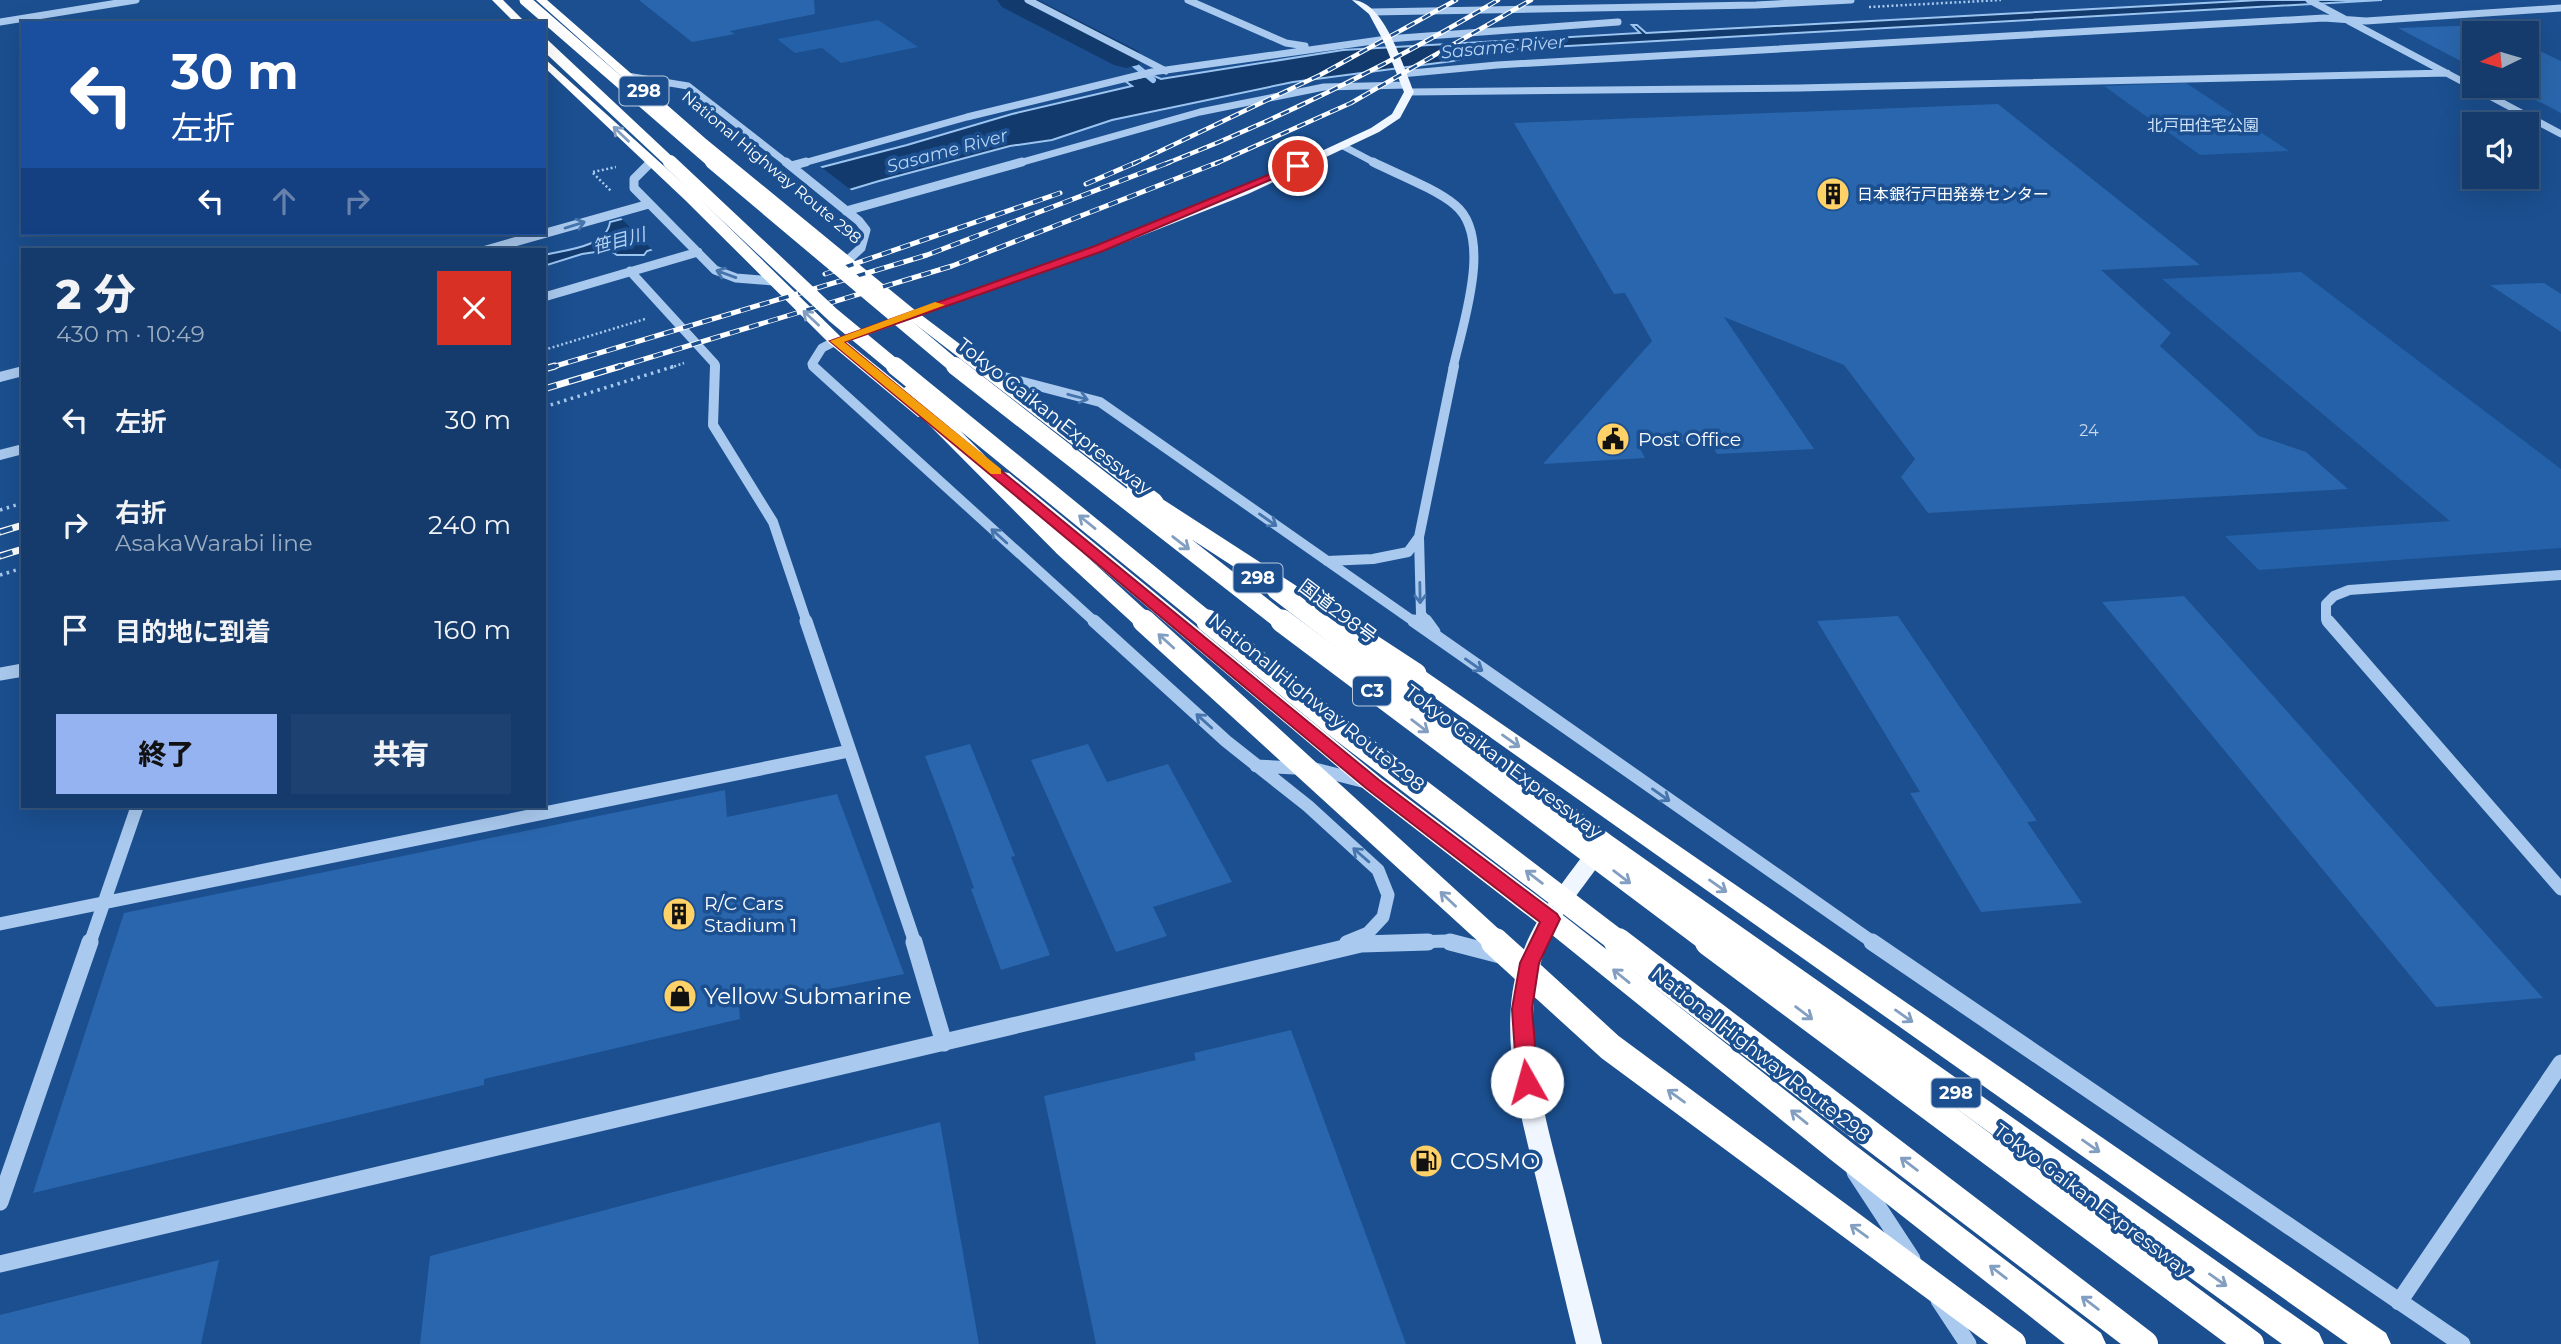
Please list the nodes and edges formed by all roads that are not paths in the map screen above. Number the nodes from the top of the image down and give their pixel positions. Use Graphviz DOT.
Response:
graph roads {
  1 [pos="136,0"];
  2 [pos="525,0"];
  3 [pos="541,0"];
  4 [pos="1028,0"];
  5 [pos="1188,0"];
  6 [pos="1356,0"];
  7 [pos="1851,0"];
  8 [pos="2309,0"];
  9 [pos="492,4"];
  10 [pos="2561,8"];
  11 [pos="1371,12"];
  12 [pos="2348,19"];
  13 [pos="0,20"];
  14 [pos="502,21"];
  15 [pos="519,21"];
  16 [pos="1618,22"];
  17 [pos="1388,40"];
  18 [pos="546,46"];
  19 [pos="1315,48"];
  20 [pos="546,63"];
  21 [pos="1166,71"];
  22 [pos="1400,71"];
  23 [pos="2447,73"];
  24 [pos="627,76"];
  25 [pos="1408,89"];
  26 [pos="2561,134"];
  27 [pos="1343,146"];
  28 [pos="651,162"];
  29 [pos="793,168"];
  30 [pos="651,205"];
  31 [pos="846,211"];
  32 [pos="546,234"];
  33 [pos="541,235"];
  34 [pos="493,248"];
  35 [pos="698,252"];
  36 [pos="847,261"];
  37 [pos="630,271"];
  38 [pos="773,281"];
  39 [pos="546,296"];
  40 [pos="911,314"];
  41 [pos="834,316"];
  42 [pos="836,341"];
  43 [pos="21,372"];
  44 [pos="989,373"];
  45 [pos="0,377"];
  46 [pos="1007,409"];
  47 [pos="21,450"];
  48 [pos="0,455"];
  49 [pos="1419,537"];
  50 [pos="1326,561"];
  51 [pos="2561,575"];
  52 [pos="1441,642"];
  53 [pos="21,670"];
  54 [pos="0,674"];
  55 [pos="849,751"];
  56 [pos="1256,766"];
  57 [pos="1373,784"];
  58 [pos="137,808"];
  59 [pos="1604,842"];
  60 [pos="2561,889"];
  61 [pos="101,905"];
  62 [pos="1550,919"];
  63 [pos="0,925"];
  64 [pos="1300,957"];
  65 [pos="1530,963"];
  66 [pos="944,1043"];
  67 [pos="2561,1063"];
  68 [pos="1841,1151"];
  69 [pos="0,1202"];
  70 [pos="0,1264"];
  71 [pos="2399,1302"];
  72 [pos="1589,1344"];
  73 [pos="1968,1344"];
  74 [pos="2012,1344"];
  75 [pos="2090,1344"];
  76 [pos="2144,1344"];
  77 [pos="2250,1344"];
  78 [pos="2308,1344"];
  79 [pos="2375,1344"];
  80 [pos="2462,1344"];
  1 -- 13 [label="street"];
  2 -- 46 [label="highway, Tokyo Gaikan Expressway / C3, bridge"];
  3 -- 24 [label="highway, National Highway Route 298 / 298"];
  4 -- 21 [label="street"];
  5 -- 19 [label="street"];
  6 -- 11 [label="main road"];
  7 -- 11 [label="street"];
  8 -- 12 [label="street"];
  9 -- 14 [label="highway"];
  9 -- 15 [label="highway"];
  10 -- 12 [label="street"];
  11 -- 17 [label="main road"];
  12 -- 22 [label="street"];
  12 -- 23 [label="street"];
  16 -- 17 [label="street"];
  17 -- 19 [label="street"];
  17 -- 22 [label="main road"];
  18 -- 41 [label="highway, C3, bridge"];
  19 -- 21 [label="street"];
  28 -- 20 [label="highway, National Highway Route 298 / 298, one-way"];
  21 -- 29 [label="street"];
  22 -- 25 [label="main road"];
  23 -- 25 [label="street"];
  23 -- 26 [label="street"];
  24 -- 29 [label="street"];
  24 -- 36 [label="highway, National Highway Route 298 / 298"];
  25 -- 27 [label="main road"];
  25 -- 31 [label="street"];
  27 -- 40 [label="main road"];
  27 -- 49 [label="street"];
  28 -- 30 [label="street"];
  28 -- 38 [label="highway, National Highway Route 298 / 298"];
  29 -- 31 [label="street"];
  32 -- 30 [label="street, one-way"];
  30 -- 35 [label="street"];
  31 -- 36 [label="street"];
  34 -- 33 [label="street, one-way"];
  35 -- 37 [label="street"];
  38 -- 35 [label="street, one-way"];
  36 -- 40 [label="highway, National Highway Route 298 / 298"];
  37 -- 39 [label="street"];
  37 -- 55 [label="street"];
  42 -- 38 [label="highway, National Highway Route 298 / 298, one-way"];
  40 -- 42 [label="main road"];
  40 -- 44 [label="highway, 国道298号 / 298"];
  74 -- 41 [label="highway, one-way, bridge"];
  76 -- 41 [label="highway, C3, one-way, bridge"];
  56 -- 42 [label="street, one-way"];
  42 -- 57 [label="highway, National Highway Route 298 / 298"];
  43 -- 45 [label="street"];
  44 -- 50 [label="street, one-way"];
  44 -- 59 [label="highway, 国道298号 / 298"];
  46 -- 77 [label="highway, Tokyo Gaikan Expressway / C3, one-way, bridge"];
  46 -- 79 [label="highway, one-way, bridge"];
  47 -- 48 [label="street"];
  49 -- 50 [label="street"];
  49 -- 52 [label="street, one-way"];
  50 -- 52 [label="street"];
  51 -- 60 [label="street"];
  52 -- 71 [label="street, one-way"];
  53 -- 54 [label="street"];
  55 -- 61 [label="street"];
  55 -- 66 [label="street"];
  56 -- 57 [label="street"];
  64 -- 56 [label="street, one-way"];
  57 -- 62 [label="highway, National Highway Route 298 / 298"];
  58 -- 61 [label="street"];
  59 -- 62 [label="main road"];
  59 -- 78 [label="highway, 298, one-way"];
  61 -- 63 [label="street"];
  61 -- 69 [label="street"];
  62 -- 65 [label="main road"];
  68 -- 62 [label="highway, National Highway Route 298 / 298, one-way"];
  64 -- 65 [label="street"];
  64 -- 66 [label="street"];
  65 -- 72 [label="main road"];
  66 -- 70 [label="street"];
  67 -- 71 [label="street"];
  68 -- 73 [label="street"];
  75 -- 68 [label="highway, National Highway Route 298 / 298, one-way"];
  71 -- 80 [label="street"];
}
